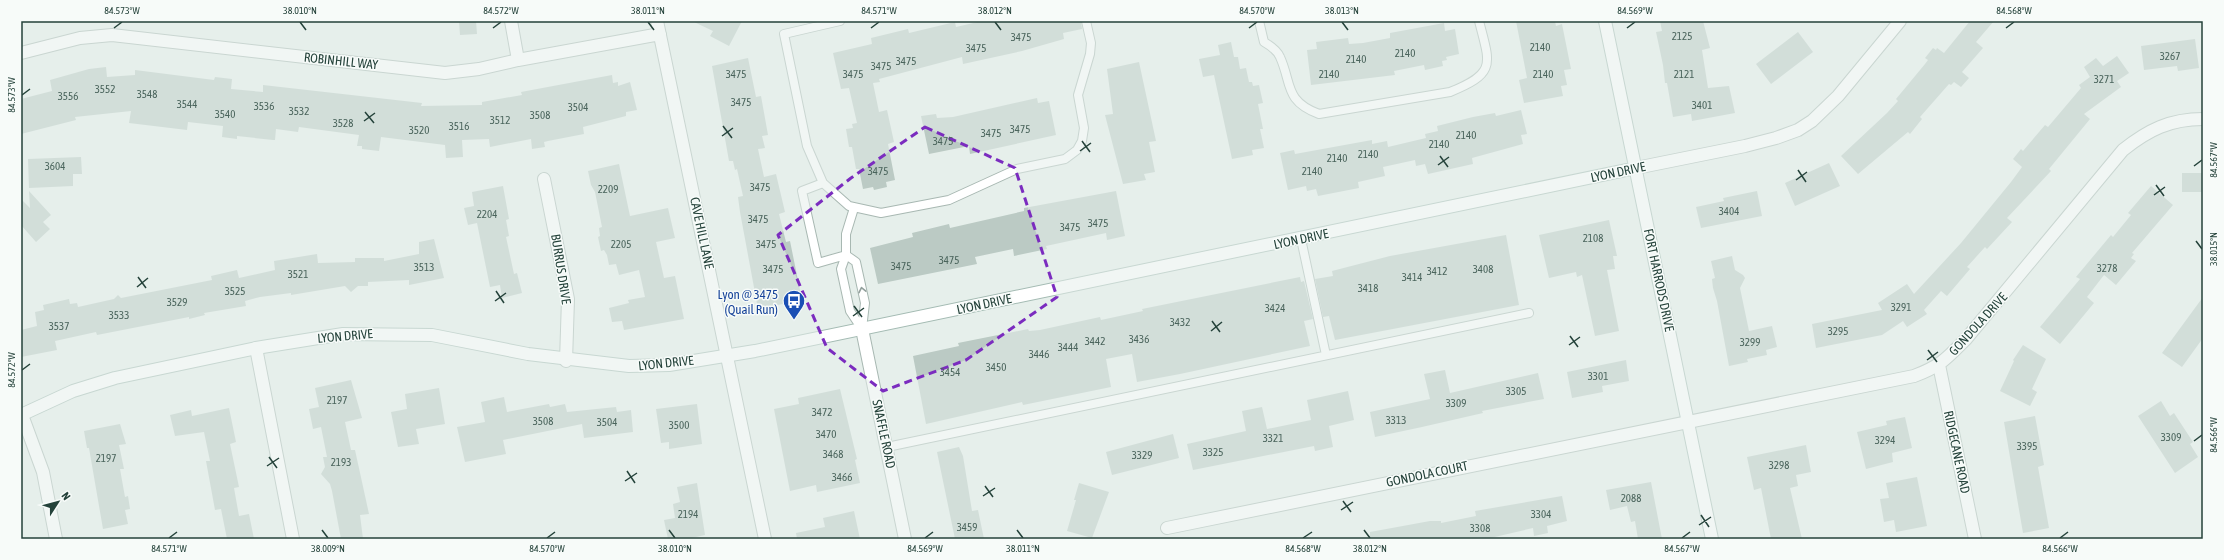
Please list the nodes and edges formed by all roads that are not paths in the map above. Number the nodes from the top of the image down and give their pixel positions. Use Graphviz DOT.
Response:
graph roads {
  1 [pos="511,21"];
  2 [pos="658,21"];
  3 [pos="840,21"];
  4 [pos="1086,21"];
  5 [pos="1259,21"];
  6 [pos="1480,21"];
  7 [pos="1605,21"];
  8 [pos="1900,21"];
  9 [pos="660,34"];
  10 [pos="21,53"];
  11 [pos="518,60"];
  12 [pos="2203,119"];
  13 [pos="1636,168"];
  14 [pos="544,179"];
  15 [pos="823,183"];
  16 [pos="854,208"];
  17 [pos="1301,238"];
  18 [pos="846,255"];
  19 [pos="1529,313"];
  20 [pos="862,329"];
  21 [pos="256,348"];
  22 [pos="727,355"];
  23 [pos="1326,355"];
  24 [pos="566,361"];
  25 [pos="1939,365"];
  26 [pos="21,415"];
  27 [pos="1688,421"];
  28 [pos="887,447"];
  29 [pos="1167,528"];
  30 [pos="56,539"];
  31 [pos="293,539"];
  32 [pos="765,539"];
  33 [pos="905,539"];
  34 [pos="1712,539"];
  35 [pos="1975,539"];
  1 -- 11 [label="street"];
  2 -- 9 [label="street, CAVE HILL LANE"];
  3 -- 15 [label="lane"];
  4 -- 16 [label="lane"];
  5 -- 6 [label="lane"];
  7 -- 13 [label="street, FORT HARRODS DRIVE"];
  8 -- 13 [label="street, LYON DRIVE"];
  9 -- 11 [label="street, ROBINHILL WAY"];
  9 -- 22 [label="street, CAVE HILL LANE"];
  10 -- 11 [label="street, ROBINHILL WAY"];
  12 -- 25 [label="street, GONDOLA DRIVE"];
  13 -- 17 [label="street, LYON DRIVE"];
  13 -- 27 [label="street, FORT HARRODS DRIVE"];
  14 -- 24 [label="street, BURRUS DRIVE"];
  15 -- 16 [label="lane"];
  15 -- 18 [label="lane"];
  16 -- 18 [label="lane"];
  17 -- 20 [label="street, LYON DRIVE"];
  17 -- 23 [label="lane"];
  18 -- 20 [label="lane"];
  20 -- 18 [label="lane, one-way"];
  19 -- 23 [label="lane"];
  20 -- 22 [label="street, LYON DRIVE"];
  20 -- 28 [label="street, SNAFFLE ROAD"];
  21 -- 24 [label="street, LYON DRIVE"];
  21 -- 26 [label="street, LYON DRIVE"];
  21 -- 31 [label="street"];
  22 -- 24 [label="street, LYON DRIVE"];
  22 -- 32 [label="street, CAVE HILL LANE"];
  23 -- 28 [label="lane"];
  25 -- 27 [label="street, GONDOLA DRIVE"];
  25 -- 35 [label="street, RIDGECANE ROAD"];
  26 -- 30 [label="street"];
  27 -- 29 [label="street, GONDOLA COURT"];
  27 -- 34 [label="street, FORT HARRODS DRIVE"];
  28 -- 33 [label="street, SNAFFLE ROAD"];
}
